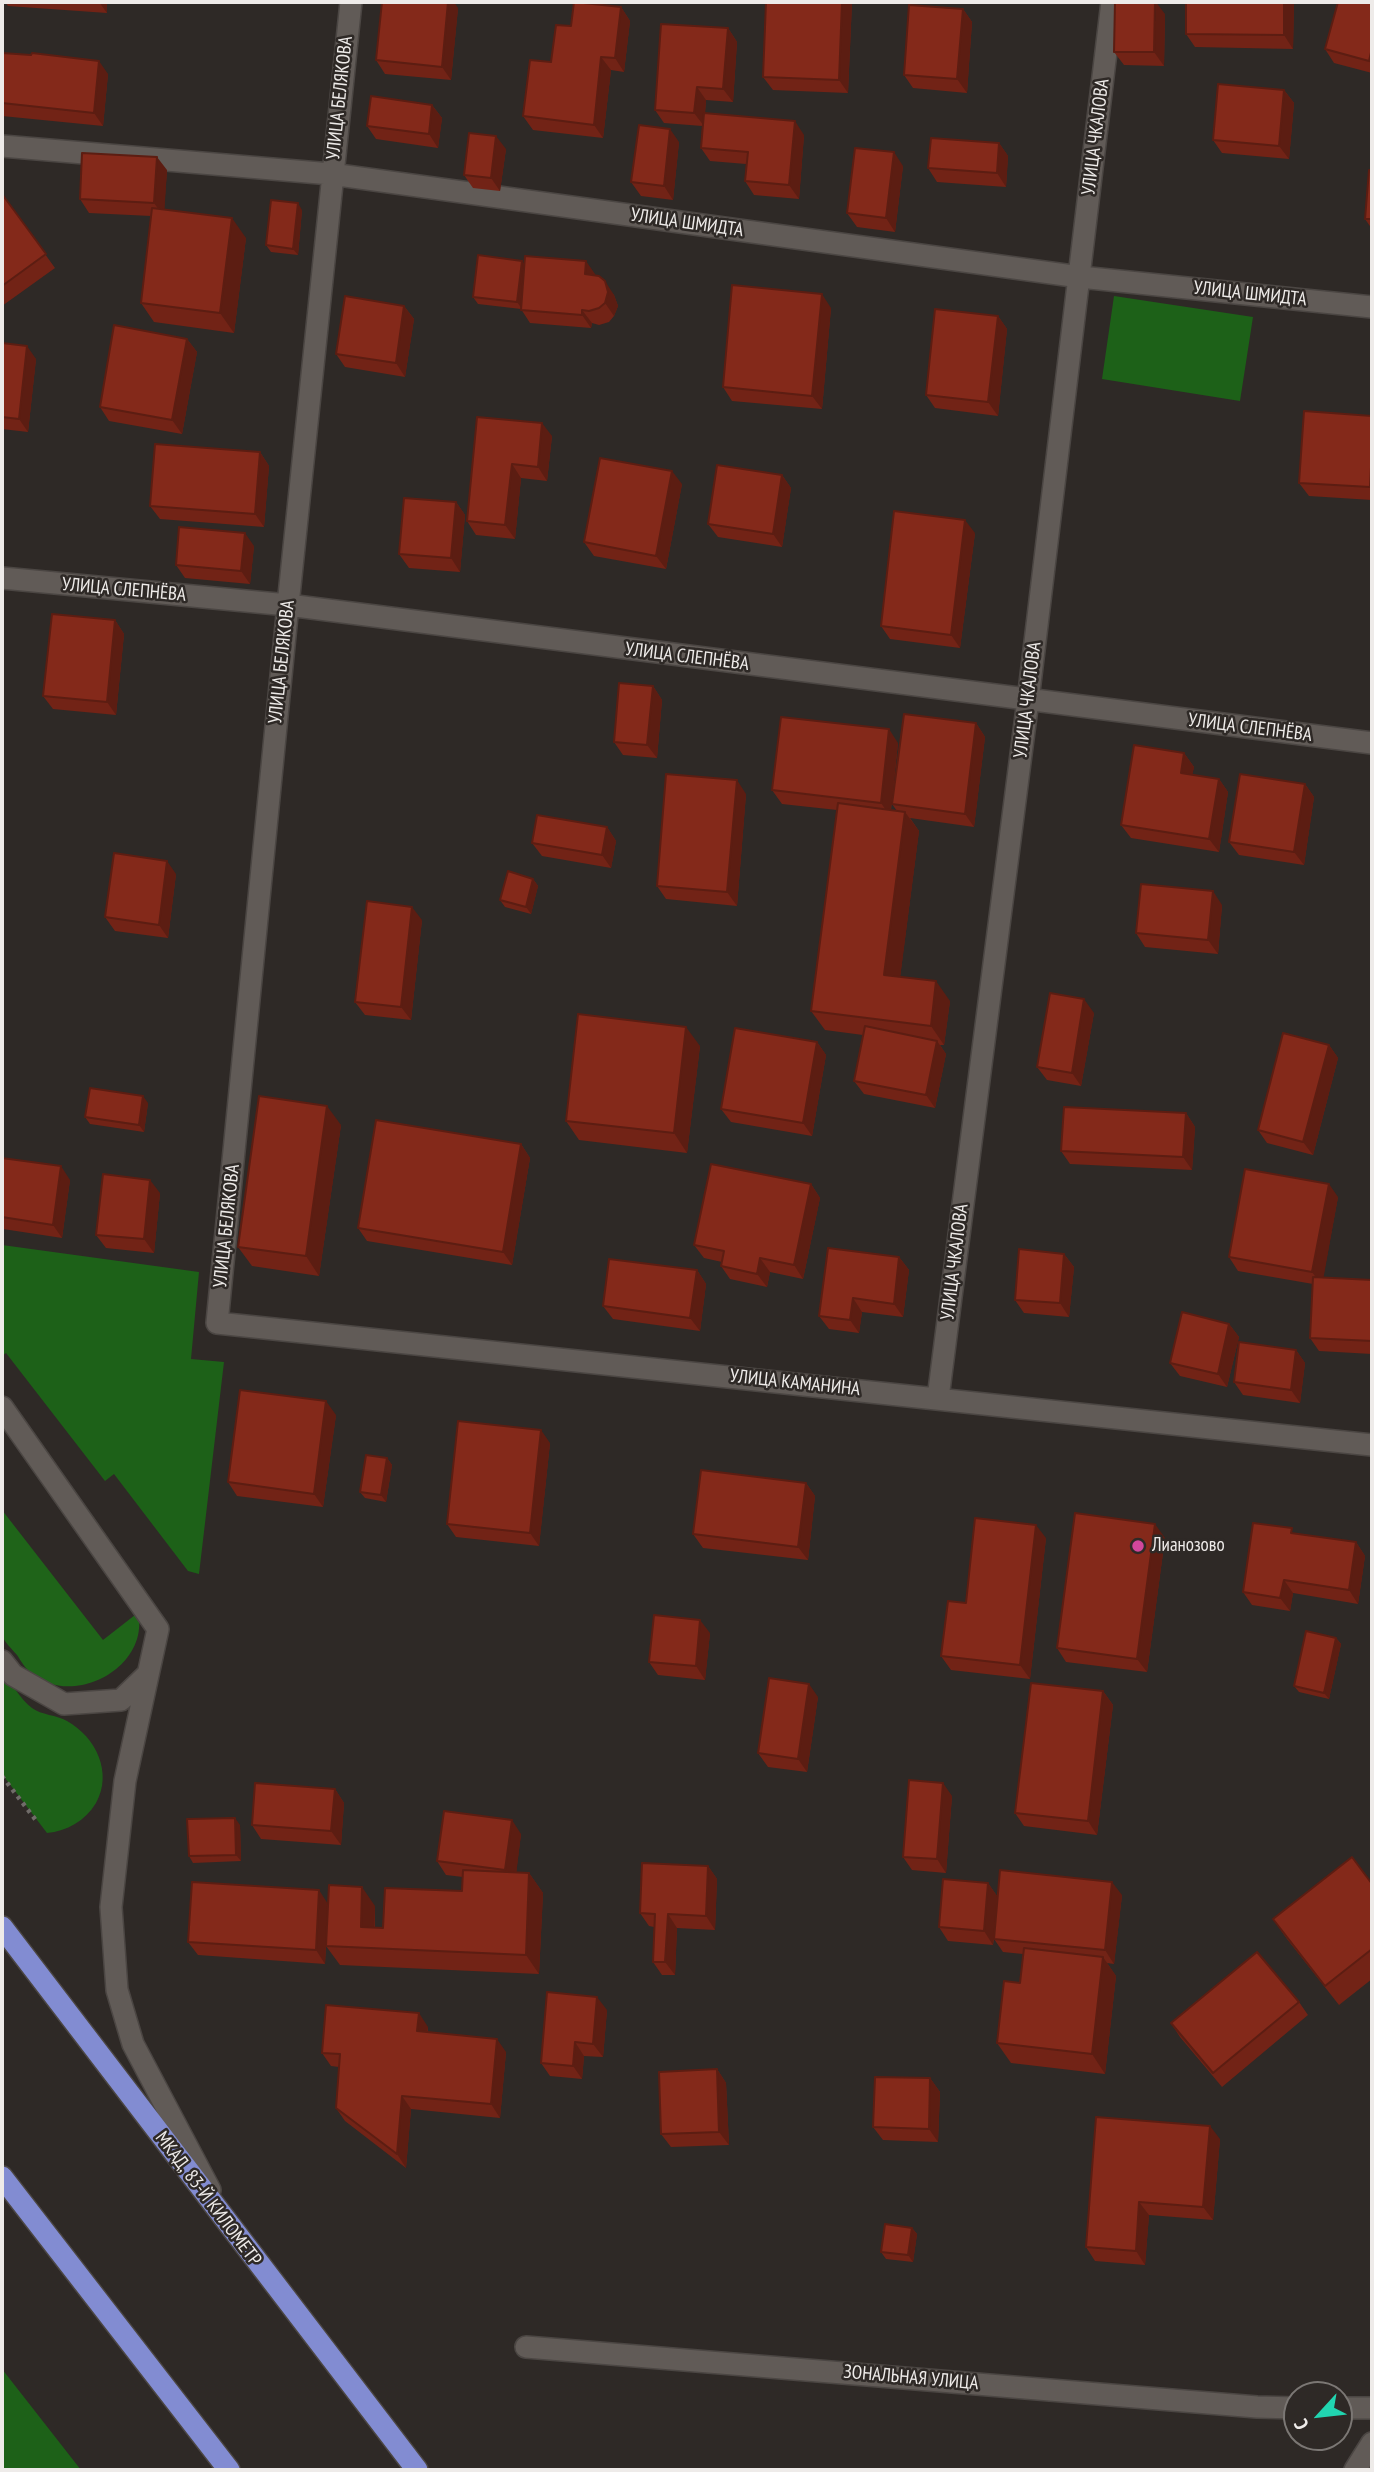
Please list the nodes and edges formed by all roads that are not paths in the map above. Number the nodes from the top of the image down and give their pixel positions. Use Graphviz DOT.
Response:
graph roads {
  1 [pos="351,2"];
  2 [pos="1112,2"];
  3 [pos="2,146"];
  4 [pos="331,174"];
  5 [pos="1080,277"];
  6 [pos="1372,307"];
  7 [pos="2,578"];
  8 [pos="288,605"];
  9 [pos="1028,700"];
  10 [pos="1372,743"];
  11 [pos="217,1322"];
  12 [pos="938,1398"];
  13 [pos="2,1407"];
  14 [pos="1372,1445"];
  15 [pos="2,1661"];
  16 [pos="148,1675"];
  17 [pos="2,1927"];
  18 [pos="2,2176"];
  19 [pos="233,2232"];
  20 [pos="526,2347"];
  21 [pos="1283,2407"];
  22 [pos="1353,2408"];
  23 [pos="1372,2408"];
  24 [pos="1372,2443"];
  25 [pos="229,2470"];
  26 [pos="416,2470"];
  27 [pos="1355,2470"];
  1 -- 4 [label="street, УЛИЦА БЕЛЯКОВА"];
  2 -- 5 [label="street, УЛИЦА ЧКАЛОВА"];
  3 -- 4 [label="street, УЛИЦА ШМИДТА"];
  4 -- 5 [label="street, УЛИЦА ШМИДТА"];
  4 -- 8 [label="street, УЛИЦА БЕЛЯКОВА"];
  5 -- 6 [label="street, УЛИЦА ШМИДТА"];
  5 -- 9 [label="street, УЛИЦА ЧКАЛОВА"];
  7 -- 8 [label="street, УЛИЦА СЛЕПНЁВА"];
  8 -- 9 [label="street, УЛИЦА СЛЕПНЁВА"];
  8 -- 11 [label="street, УЛИЦА БЕЛЯКОВА"];
  9 -- 10 [label="street, УЛИЦА СЛЕПНЁВА"];
  9 -- 12 [label="street, УЛИЦА ЧКАЛОВА"];
  11 -- 12 [label="street, УЛИЦА КАМАНИНА"];
  12 -- 14 [label="street, УЛИЦА КАМАНИНА"];
  13 -- 16 [label="street"];
  15 -- 16 [label="street"];
  16 -- 19 [label="street"];
  17 -- 19 [label="highway, МКАД, 83-Й КИЛОМЕТР"];
  18 -- 25 [label="highway"];
  19 -- 26 [label="highway, МКАД, 83-Й КИЛОМЕТР"];
  20 -- 21 [label="street, ЗОНАЛЬНАЯ УЛИЦА"];
  22 -- 23 [label="street"];
  24 -- 27 [label="street"];
}
